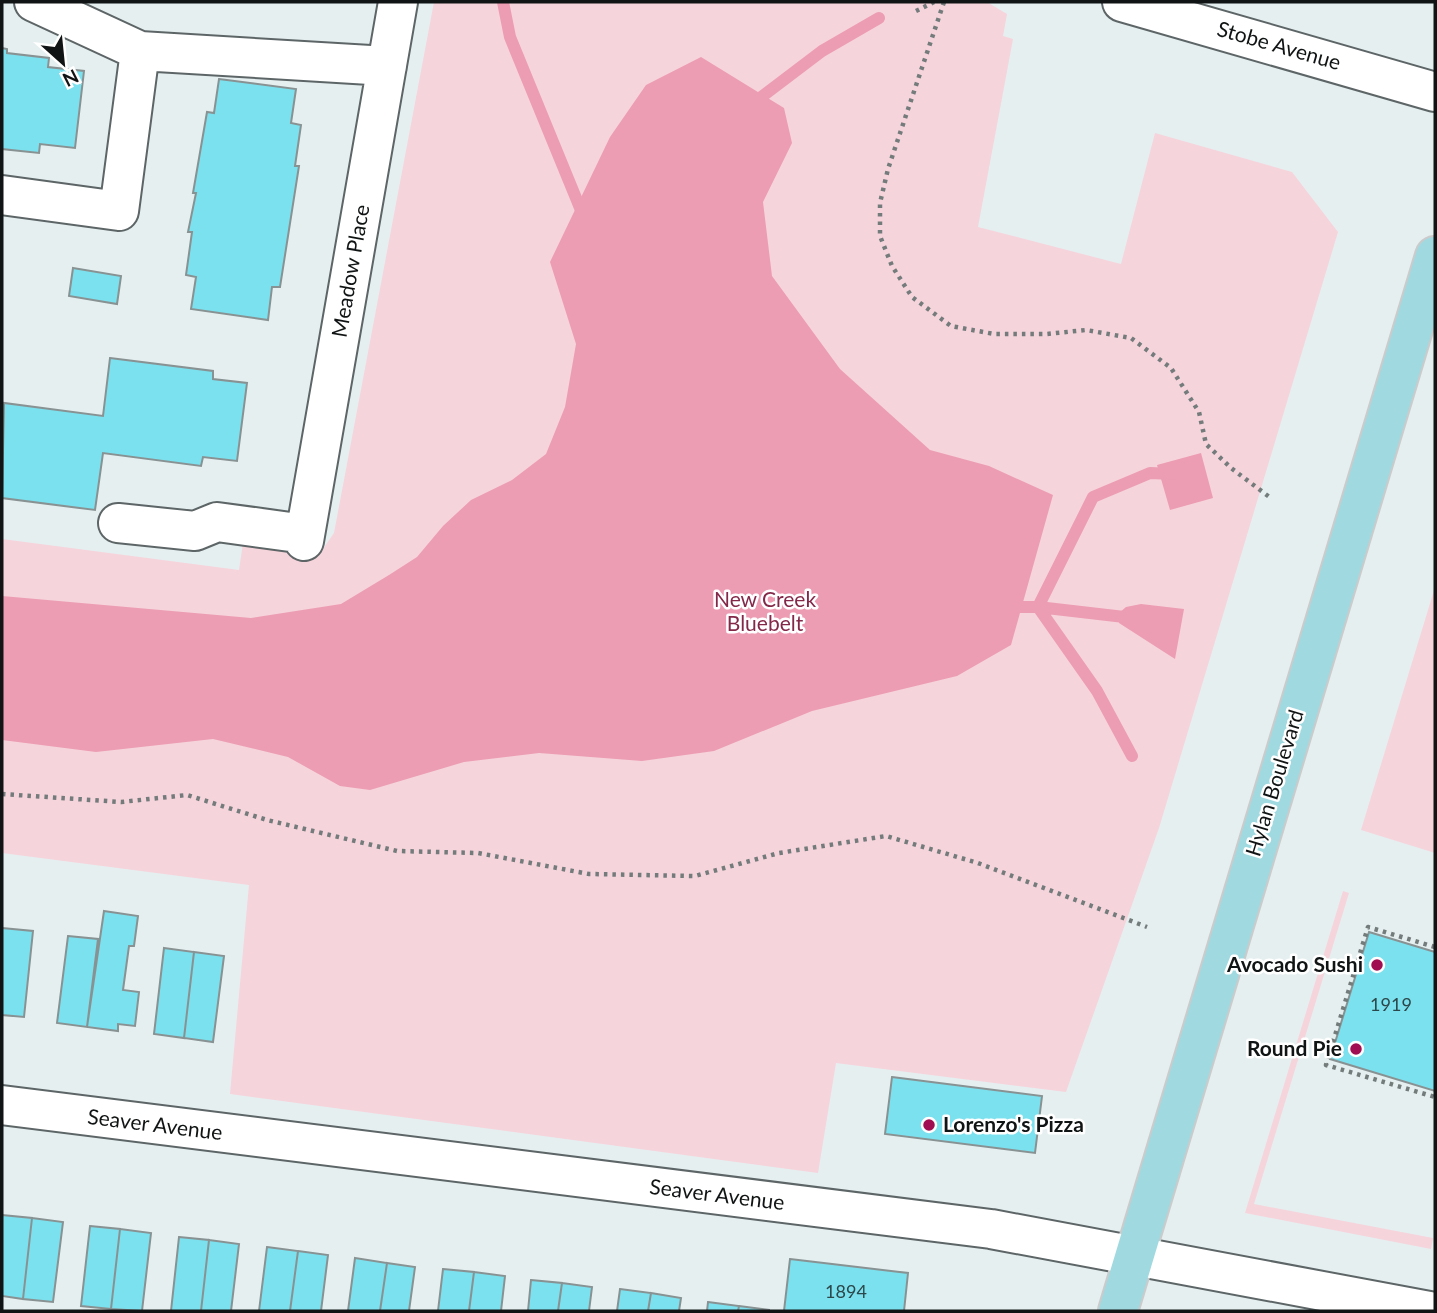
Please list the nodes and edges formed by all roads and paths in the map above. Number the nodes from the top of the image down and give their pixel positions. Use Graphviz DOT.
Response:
graph roads {
  1 [pos="34,2"];
  2 [pos="398,2"];
  3 [pos="934,2"];
  4 [pos="944,2"];
  5 [pos="1122,2"];
  6 [pos="916,12"];
  7 [pos="140,51"];
  8 [pos="387,66"];
  9 [pos="1435,92"];
  10 [pos="2,195"];
  11 [pos="1435,256"];
  12 [pos="1272,499"];
  13 [pos="118,523"];
  14 [pos="2,794"];
  15 [pos="1147,927"];
  16 [pos="1435,947"];
  17 [pos="1435,1097"];
  18 [pos="2,1105"];
  19 [pos="1135,1255"];
  20 [pos="1118,1311"];
  21 [pos="1429,1311"];
  1 -- 7 [label="street"];
  2 -- 8 [label="street, Meadow Place"];
  3 -- 6 [label="path"];
  4 -- 12 [label="path"];
  5 -- 9 [label="street, Stobe Avenue"];
  7 -- 8 [label="street"];
  7 -- 10 [label="street"];
  8 -- 13 [label="street, Meadow Place"];
  11 -- 19 [label="main road, Hylan Boulevard"];
  14 -- 15 [label="path"];
  16 -- 17 [label="path"];
  18 -- 19 [label="street, Seaver Avenue"];
  19 -- 20 [label="main road, Hylan Boulevard"];
  19 -- 21 [label="street, Seaver Avenue"];
}
